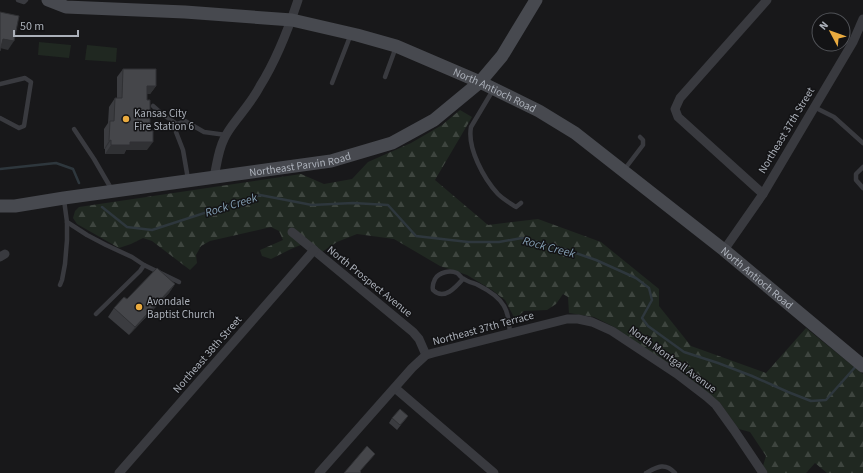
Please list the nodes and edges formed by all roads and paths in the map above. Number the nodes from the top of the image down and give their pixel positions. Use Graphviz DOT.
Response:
graph roads {
  1 [pos="18,0"];
  2 [pos="26,0"];
  3 [pos="48,0"];
  4 [pos="298,0"];
  5 [pos="536,0"];
  6 [pos="767,0"];
  7 [pos="69,4"];
  8 [pos="863,19"];
  9 [pos="292,20"];
  10 [pos="351,33"];
  11 [pos="396,46"];
  12 [pos="385,77"];
  13 [pos="480,82"];
  14 [pos="332,83"];
  15 [pos="0,84"];
  16 [pos="494,89"];
  17 [pos="153,106"];
  18 [pos="814,108"];
  19 [pos="0,118"];
  20 [pos="177,124"];
  21 [pos="74,128"];
  22 [pos="226,135"];
  23 [pos="863,135"];
  24 [pos="640,137"];
  25 [pos="861,142"];
  26 [pos="863,167"];
  27 [pos="623,171"];
  28 [pos="214,177"];
  29 [pos="188,181"];
  30 [pos="863,188"];
  31 [pos="113,191"];
  32 [pos="763,194"];
  33 [pos="64,198"];
  34 [pos="521,203"];
  35 [pos="0,206"];
  36 [pos="67,222"];
  37 [pos="292,232"];
  38 [pos="314,250"];
  39 [pos="724,250"];
  40 [pos="144,265"];
  41 [pos="463,279"];
  42 [pos="179,282"];
  43 [pos="60,285"];
  44 [pos="96,314"];
  45 [pos="584,320"];
  46 [pos="510,333"];
  47 [pos="426,355"];
  48 [pos="863,366"];
  49 [pos="395,388"];
  50 [pos="118,473"];
  51 [pos="319,473"];
  52 [pos="494,473"];
  53 [pos="646,473"];
  54 [pos="675,473"];
  55 [pos="763,473"];
  1 -- 2 [label="lane"];
  3 -- 7 [label="street, North Antioch Road"];
  4 -- 9 [label="street"];
  5 -- 13 [label="street, Northeast Parvin Road"];
  6 -- 32 [label="street"];
  7 -- 9 [label="street, North Antioch Road"];
  8 -- 18 [label="street, Northeast 37th Street"];
  9 -- 10 [label="street, North Antioch Road"];
  9 -- 22 [label="street"];
  10 -- 11 [label="street, North Antioch Road"];
  10 -- 14 [label="lane"];
  11 -- 12 [label="lane"];
  11 -- 13 [label="street, North Antioch Road"];
  13 -- 16 [label="street, North Antioch Road"];
  13 -- 28 [label="street, Northeast Parvin Road"];
  15 -- 19 [label="lane"];
  16 -- 27 [label="street, North Antioch Road"];
  16 -- 34 [label="lane"];
  17 -- 20 [label="lane"];
  18 -- 25 [label="lane"];
  18 -- 32 [label="street, Northeast 37th Street"];
  20 -- 22 [label="lane"];
  20 -- 29 [label="lane"];
  21 -- 31 [label="lane"];
  22 -- 28 [label="street"];
  23 -- 25 [label="lane"];
  24 -- 27 [label="lane"];
  26 -- 30 [label="lane"];
  27 -- 39 [label="street, North Antioch Road"];
  28 -- 29 [label="street, Northeast Parvin Road"];
  29 -- 31 [label="street, Northeast Parvin Road"];
  31 -- 33 [label="street, Northeast Parvin Road"];
  32 -- 39 [label="street, Northeast 37th Street"];
  33 -- 35 [label="street, Northeast Parvin Road"];
  33 -- 36 [label="lane"];
  36 -- 40 [label="lane"];
  36 -- 43 [label="lane"];
  37 -- 38 [label="street, North Prospect Avenue"];
  38 -- 47 [label="street, North Prospect Avenue"];
  38 -- 50 [label="street, Northeast 38th Street"];
  39 -- 48 [label="street, North Antioch Road"];
  40 -- 42 [label="lane"];
  40 -- 44 [label="lane"];
  41 -- 41 [label="lane"];
  41 -- 46 [label="lane"];
  45 -- 46 [label="street, Northeast 37th Terrace"];
  45 -- 55 [label="street, North Montgall Avenue"];
  46 -- 47 [label="street, Northeast 37th Terrace"];
  47 -- 49 [label="street, Northeast 37th Terrace"];
  49 -- 51 [label="street, Northeast 37th Terrace"];
  49 -- 52 [label="street"];
  53 -- 54 [label="lane"];
}
